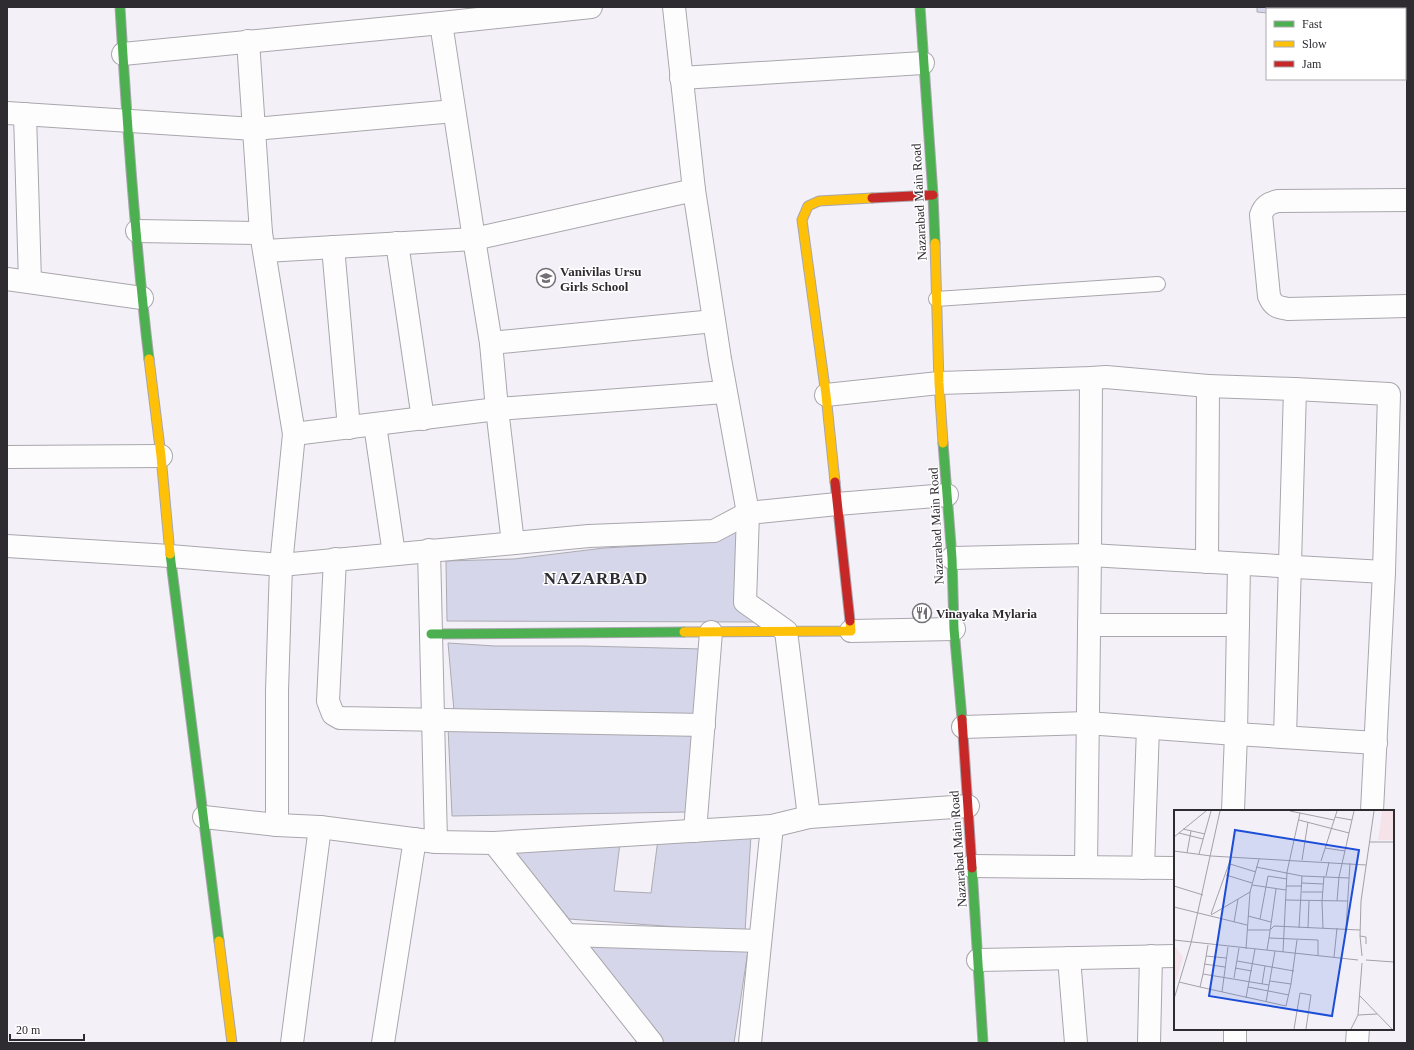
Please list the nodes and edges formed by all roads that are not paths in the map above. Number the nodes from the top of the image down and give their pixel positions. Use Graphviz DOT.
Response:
graph roads {
  1 [pos="120,7"];
  2 [pos="591,7"];
  3 [pos="674,7"];
  4 [pos="920,7"];
  5 [pos="441,23"];
  6 [pos="248,41"];
  7 [pos="123,54"];
  8 [pos="923,63"];
  9 [pos="681,78"];
  10 [pos="454,111"];
  11 [pos="16,114"];
  12 [pos="127,121"];
  13 [pos="254,129"];
  14 [pos="694,190"];
  15 [pos="933,195"];
  16 [pos="1407,200"];
  17 [pos="137,232"];
  18 [pos="474,239"];
  19 [pos="263,242"];
  20 [pos="397,243"];
  21 [pos="333,247"];
  22 [pos="7,279"];
  23 [pos="30,282"];
  24 [pos="1158,284"];
  25 [pos="142,298"];
  26 [pos="936,299"];
  27 [pos="1407,306"];
  28 [pos="714,321"];
  29 [pos="491,343"];
  30 [pos="1091,378"];
  31 [pos="939,383"];
  32 [pos="1208,386"];
  33 [pos="1295,388"];
  34 [pos="725,392"];
  35 [pos="826,395"];
  36 [pos="497,409"];
  37 [pos="423,419"];
  38 [pos="375,425"];
  39 [pos="349,428"];
  40 [pos="294,434"];
  41 [pos="161,456"];
  42 [pos="7,457"];
  43 [pos="947,495"];
  44 [pos="837,504"];
  45 [pos="748,513"];
  46 [pos="513,543"];
  47 [pos="7,546"];
  48 [pos="430,550"];
  49 [pos="394,554"];
  50 [pos="1090,555"];
  51 [pos="170,556"];
  52 [pos="952,558"];
  53 [pos="335,559"];
  54 [pos="1207,562"];
  55 [pos="1239,564"];
  56 [pos="281,565"];
  57 [pos="1289,567"];
  58 [pos="1384,572"];
  59 [pos="1089,625"];
  60 [pos="1238,625"];
  61 [pos="954,628"];
  62 [pos="786,631"];
  63 [pos="851,631"];
  64 [pos="712,632"];
  65 [pos="432,634"];
  66 [pos="434,720"];
  67 [pos="1087,723"];
  68 [pos="704,725"];
  69 [pos="963,727"];
  70 [pos="1148,728"];
  71 [pos="1236,734"];
  72 [pos="1285,737"];
  73 [pos="1376,743"];
  74 [pos="968,806"];
  75 [pos="1233,810"];
  76 [pos="1372,810"];
  77 [pos="809,817"];
  78 [pos="204,818"];
  79 [pos="276,826"];
  80 [pos="772,826"];
  81 [pos="320,827"];
  82 [pos="695,831"];
  83 [pos="426,840"];
  84 [pos="494,843"];
  85 [pos="972,866"];
  86 [pos="1086,867"];
  87 [pos="1143,868"];
  88 [pos="1174,868"];
  89 [pos="567,935"];
  90 [pos="760,941"];
  91 [pos="1150,956"];
  92 [pos="1174,956"];
  93 [pos="1069,958"];
  94 [pos="978,960"];
  95 [pos="1235,1030"];
  96 [pos="1358,1030"];
  97 [pos="232,1043"];
  98 [pos="292,1043"];
  99 [pos="383,1043"];
  100 [pos="652,1043"];
  101 [pos="750,1043"];
  102 [pos="983,1043"];
  103 [pos="1076,1043"];
  104 [pos="1149,1043"];
  105 [pos="1235,1043"];
  106 [pos="1357,1043"];
  1 -- 7 [label="street"];
  2 -- 5 [label="street"];
  3 -- 9 [label="street"];
  4 -- 8 [label="street, Nazarabad Main Road"];
  5 -- 6 [label="street"];
  5 -- 10 [label="street"];
  6 -- 7 [label="street"];
  6 -- 13 [label="street"];
  7 -- 12 [label="street"];
  8 -- 9 [label="street"];
  8 -- 15 [label="street, Nazarabad Main Road"];
  9 -- 14 [label="street"];
  10 -- 13 [label="street"];
  10 -- 18 [label="street"];
  11 -- 12 [label="street"];
  11 -- 23 [label="street"];
  12 -- 13 [label="street"];
  12 -- 17 [label="street"];
  13 -- 19 [label="street"];
  14 -- 18 [label="street"];
  14 -- 28 [label="street"];
  15 -- 26 [label="street, Nazarabad Main Road"];
  15 -- 35 [label="street"];
  16 -- 27 [label="street"];
  17 -- 19 [label="street"];
  17 -- 25 [label="street"];
  18 -- 20 [label="street"];
  18 -- 29 [label="street"];
  19 -- 21 [label="street"];
  19 -- 40 [label="street"];
  20 -- 21 [label="street"];
  20 -- 37 [label="street"];
  21 -- 39 [label="street"];
  22 -- 23 [label="street"];
  23 -- 25 [label="street"];
  24 -- 26 [label="lane"];
  25 -- 41 [label="street"];
  26 -- 31 [label="street, Nazarabad Main Road"];
  28 -- 29 [label="street"];
  28 -- 34 [label="street"];
  29 -- 36 [label="street"];
  30 -- 31 [label="street"];
  30 -- 32 [label="street"];
  30 -- 50 [label="street"];
  31 -- 35 [label="street"];
  31 -- 43 [label="street, Nazarabad Main Road"];
  32 -- 33 [label="street"];
  32 -- 54 [label="street"];
  33 -- 57 [label="street"];
  33 -- 58 [label="street"];
  34 -- 36 [label="street"];
  34 -- 45 [label="street"];
  35 -- 44 [label="street"];
  36 -- 37 [label="street"];
  36 -- 46 [label="street"];
  37 -- 38 [label="street"];
  38 -- 39 [label="street"];
  38 -- 49 [label="street"];
  39 -- 40 [label="street"];
  40 -- 56 [label="street"];
  41 -- 42 [label="street"];
  41 -- 51 [label="street"];
  43 -- 44 [label="street"];
  43 -- 52 [label="street, Nazarabad Main Road"];
  44 -- 45 [label="street"];
  44 -- 63 [label="street"];
  45 -- 46 [label="street"];
  45 -- 62 [label="street"];
  46 -- 48 [label="street"];
  47 -- 51 [label="street"];
  48 -- 49 [label="street"];
  48 -- 65 [label="street"];
  49 -- 53 [label="street"];
  50 -- 52 [label="street"];
  50 -- 54 [label="street"];
  50 -- 59 [label="street"];
  51 -- 56 [label="street"];
  51 -- 78 [label="street"];
  52 -- 61 [label="street, Nazarabad Main Road"];
  53 -- 56 [label="street"];
  53 -- 66 [label="street"];
  54 -- 55 [label="street"];
  55 -- 57 [label="street"];
  55 -- 60 [label="street"];
  56 -- 79 [label="street"];
  57 -- 58 [label="street"];
  57 -- 72 [label="street"];
  58 -- 73 [label="street"];
  59 -- 60 [label="street"];
  59 -- 67 [label="street"];
  60 -- 71 [label="street"];
  61 -- 63 [label="street"];
  61 -- 69 [label="street, Nazarabad Main Road"];
  62 -- 63 [label="street"];
  62 -- 64 [label="street"];
  62 -- 77 [label="street"];
  64 -- 65 [label="street"];
  64 -- 68 [label="street"];
  65 -- 66 [label="street"];
  66 -- 68 [label="street"];
  66 -- 83 [label="street"];
  67 -- 69 [label="street"];
  67 -- 70 [label="street"];
  67 -- 86 [label="street"];
  68 -- 82 [label="street"];
  69 -- 74 [label="street, Nazarabad Main Road"];
  70 -- 71 [label="street"];
  70 -- 87 [label="street"];
  71 -- 72 [label="street"];
  71 -- 75 [label="street"];
  72 -- 73 [label="street"];
  73 -- 76 [label="street"];
  74 -- 77 [label="street"];
  74 -- 85 [label="street, Nazarabad Main Road"];
  77 -- 80 [label="street"];
  78 -- 79 [label="street"];
  78 -- 97 [label="street"];
  79 -- 81 [label="street"];
  80 -- 82 [label="street"];
  80 -- 90 [label="street"];
  81 -- 83 [label="street"];
  81 -- 98 [label="street"];
  82 -- 84 [label="street"];
  83 -- 84 [label="street"];
  83 -- 99 [label="street"];
  84 -- 89 [label="street"];
  85 -- 86 [label="street"];
  85 -- 94 [label="street, Nazarabad Main Road"];
  86 -- 87 [label="street"];
  87 -- 88 [label="street"];
  89 -- 90 [label="street"];
  89 -- 100 [label="street"];
  90 -- 101 [label="street"];
  91 -- 92 [label="street"];
  91 -- 93 [label="street"];
  91 -- 104 [label="street"];
  93 -- 94 [label="street"];
  93 -- 103 [label="street"];
  94 -- 102 [label="street, Nazarabad Main Road"];
  95 -- 105 [label="street"];
  96 -- 106 [label="street"];
}
